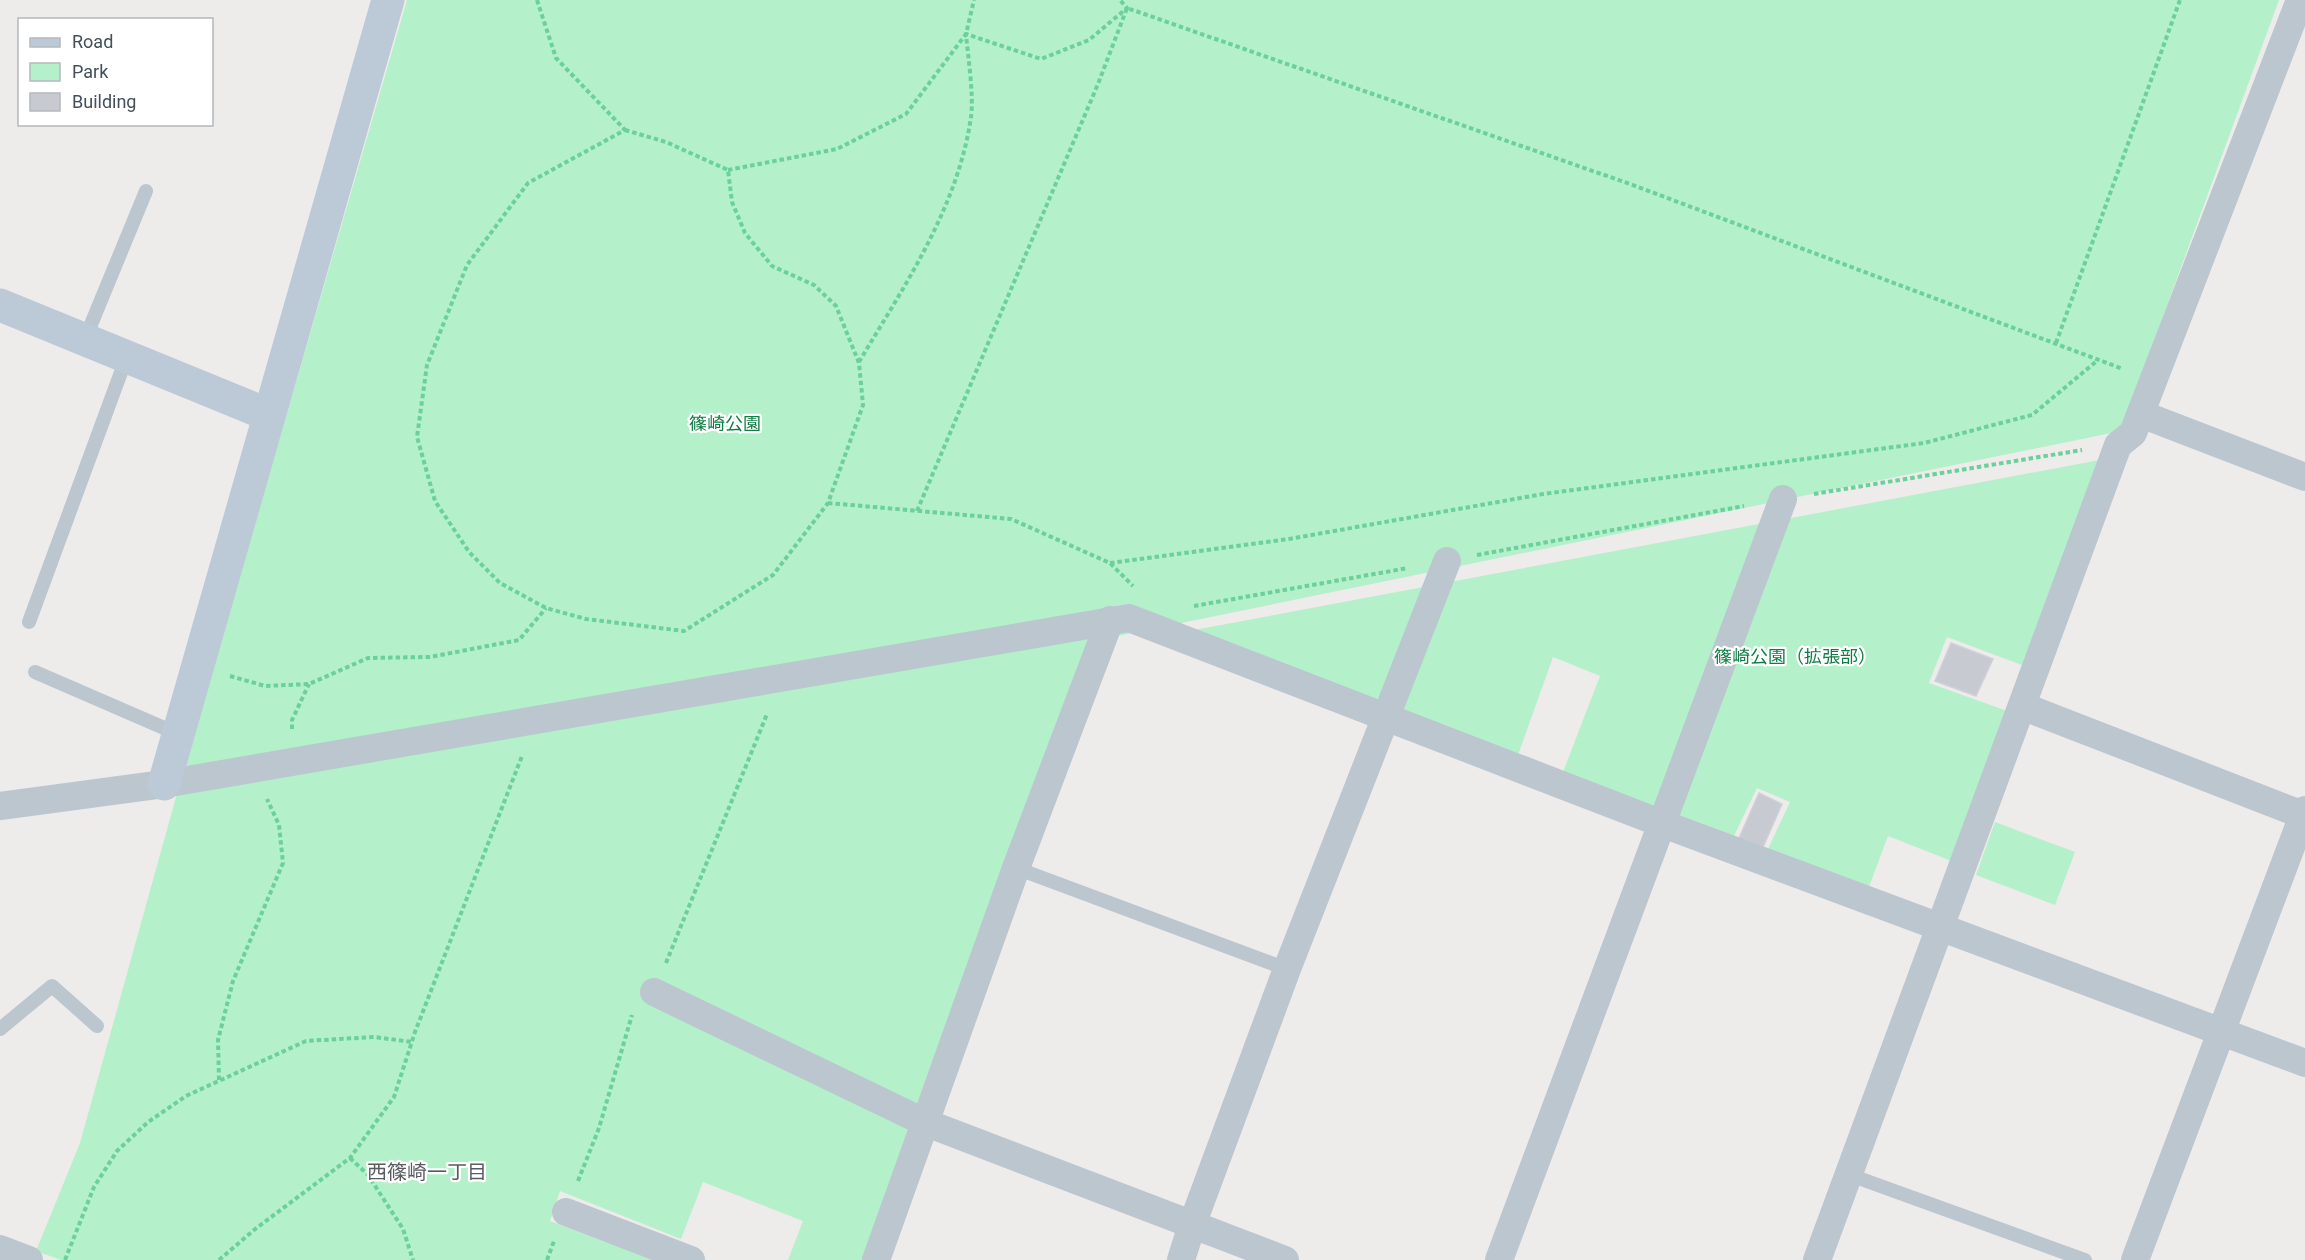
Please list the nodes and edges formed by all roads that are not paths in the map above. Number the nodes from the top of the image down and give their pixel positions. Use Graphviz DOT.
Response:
graph roads {
  1 [pos="388,0"];
  2 [pos="2300,0"];
  3 [pos="146,191"];
  4 [pos="0,305"];
  5 [pos="85,339"];
  6 [pos="127,356"];
  7 [pos="2141,414"];
  8 [pos="269,415"];
  9 [pos="2305,477"];
  10 [pos="1784,499"];
  11 [pos="1447,561"];
  12 [pos="1110,620"];
  13 [pos="29,622"];
  14 [pos="35,672"];
  15 [pos="2022,706"];
  16 [pos="1384,716"];
  17 [pos="178,734"];
  18 [pos="164,784"];
  19 [pos="0,806"];
  20 [pos="2304,813"];
  21 [pos="1663,824"];
  22 [pos="1016,868"];
  23 [pos="1941,927"];
  24 [pos="1287,969"];
  25 [pos="654,992"];
  26 [pos="97,1026"];
  27 [pos="0,1029"];
  28 [pos="2220,1033"];
  29 [pos="2305,1063"];
  30 [pos="924,1122"];
  31 [pos="1850,1175"];
  32 [pos="566,1212"];
  33 [pos="1192,1225"];
  34 [pos="0,1249"];
  35 [pos="29,1260"];
  36 [pos="691,1260"];
  37 [pos="876,1260"];
  38 [pos="1181,1260"];
  39 [pos="1285,1260"];
  40 [pos="1499,1260"];
  41 [pos="1817,1260"];
  42 [pos="2085,1260"];
  43 [pos="2135,1260"];
  1 -- 8 [label="street"];
  2 -- 7 [label="street"];
  3 -- 5 [label="lane"];
  4 -- 5 [label="street"];
  5 -- 6 [label="street"];
  6 -- 8 [label="street"];
  6 -- 13 [label="lane"];
  7 -- 9 [label="street"];
  7 -- 15 [label="street"];
  8 -- 17 [label="street"];
  10 -- 21 [label="street"];
  11 -- 16 [label="street"];
  12 -- 16 [label="street"];
  12 -- 18 [label="street"];
  12 -- 22 [label="street"];
  14 -- 17 [label="lane"];
  15 -- 20 [label="street"];
  15 -- 23 [label="street"];
  16 -- 21 [label="street"];
  16 -- 24 [label="street"];
  17 -- 18 [label="street"];
  18 -- 19 [label="street"];
  20 -- 28 [label="street"];
  21 -- 23 [label="street"];
  21 -- 40 [label="street"];
  22 -- 24 [label="lane"];
  22 -- 30 [label="street"];
  23 -- 28 [label="street"];
  23 -- 31 [label="street"];
  24 -- 33 [label="street"];
  25 -- 30 [label="street"];
  26 -- 27 [label="lane"];
  28 -- 29 [label="street"];
  28 -- 43 [label="street"];
  30 -- 33 [label="street"];
  30 -- 37 [label="street"];
  31 -- 41 [label="street"];
  31 -- 42 [label="lane"];
  32 -- 36 [label="street"];
  33 -- 38 [label="street"];
  33 -- 39 [label="street"];
  34 -- 35 [label="street"];
}
